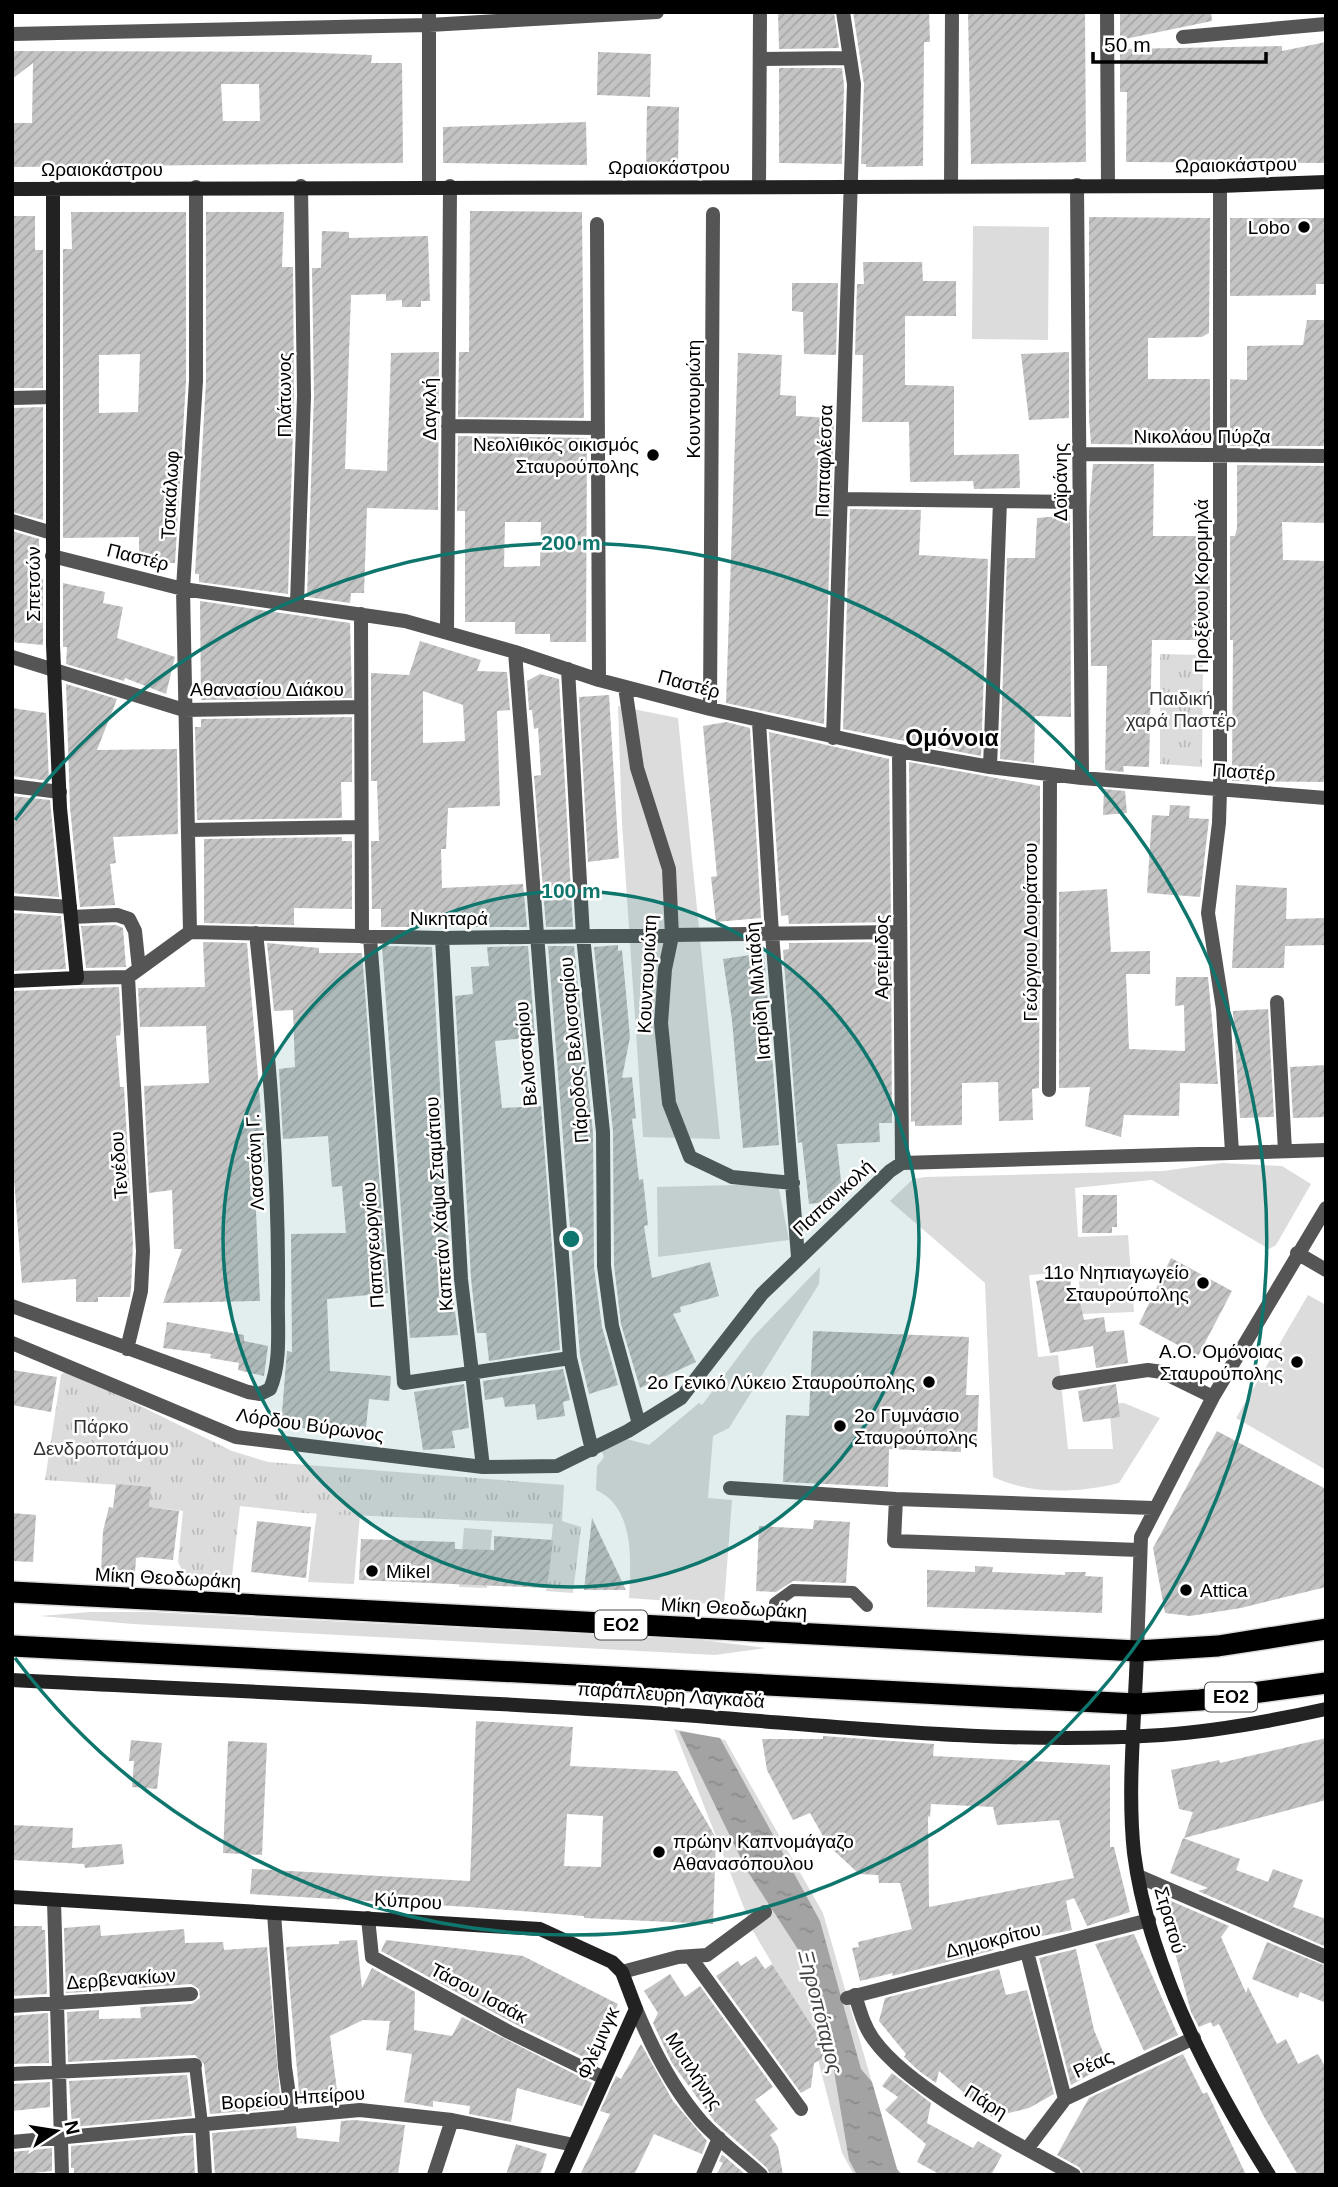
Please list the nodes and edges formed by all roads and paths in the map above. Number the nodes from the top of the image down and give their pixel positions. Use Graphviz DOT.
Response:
graph roads {
  1 [pos="657,12"];
  2 [pos="760,12"];
  3 [pos="843,12"];
  4 [pos="952,12"];
  5 [pos="1107,12"];
  6 [pos="620,14"];
  7 [pos="366,19"];
  8 [pos="429,19"];
  9 [pos="1326,24"];
  10 [pos="12,34"];
  11 [pos="1183,37"];
  12 [pos="850,58"];
  13 [pos="760,59"];
  14 [pos="1326,182"];
  15 [pos="1077,185"];
  16 [pos="1108,185"];
  17 [pos="301,186"];
  18 [pos="450,186"];
  19 [pos="851,186"];
  20 [pos="951,186"];
  21 [pos="1220,186"];
  22 [pos="196,187"];
  23 [pos="429,187"];
  24 [pos="759,187"];
  25 [pos="53,188"];
  26 [pos="12,189"];
  27 [pos="713,214"];
  28 [pos="597,224"];
  29 [pos="52,397"];
  30 [pos="12,398"];
  31 [pos="448,426"];
  32 [pos="597,428"];
  33 [pos="1079,454"];
  34 [pos="1220,455"];
  35 [pos="1326,456"];
  36 [pos="842,499"];
  37 [pos="1000,501"];
  38 [pos="1079,502"];
  39 [pos="12,521"];
  40 [pos="52,533"];
  41 [pos="52,556"];
  42 [pos="183,589"];
  43 [pos="297,604"];
  44 [pos="361,614"];
  45 [pos="447,632"];
  46 [pos="515,652"];
  47 [pos="12,657"];
  48 [pos="568,669"];
  49 [pos="54,671"];
  50 [pos="599,680"];
  51 [pos="625,687"];
  52 [pos="361,707"];
  53 [pos="710,709"];
  54 [pos="184,710"];
  55 [pos="759,722"];
  56 [pos="833,738"];
  57 [pos="899,751"];
  58 [pos="990,767"];
  59 [pos="1051,774"];
  60 [pos="1082,778"];
  61 [pos="12,786"];
  62 [pos="1220,789"];
  63 [pos="60,792"];
  64 [pos="1326,798"];
  65 [pos="361,827"];
  66 [pos="188,830"];
  67 [pos="12,903"];
  68 [pos="70,912"];
  69 [pos="190,932"];
  70 [pos="900,932"];
  71 [pos="256,933"];
  72 [pos="772,933"];
  73 [pos="583,936"];
  74 [pos="672,936"];
  75 [pos="365,937"];
  76 [pos="535,937"];
  77 [pos="442,938"];
  78 [pos="133,973"];
  79 [pos="77,978"];
  80 [pos="12,981"];
  81 [pos="1278,1002"];
  82 [pos="1049,1090"];
  83 [pos="1326,1150"];
  84 [pos="1285,1151"];
  85 [pos="1232,1152"];
  86 [pos="902,1163"];
  87 [pos="793,1183"];
  88 [pos="1326,1208"];
  89 [pos="1297,1254"];
  90 [pos="798,1257"];
  91 [pos="1326,1270"];
  92 [pos="12,1306"];
  93 [pos="12,1343"];
  94 [pos="127,1349"];
  95 [pos="570,1358"];
  96 [pos="472,1374"];
  97 [pos="1059,1383"];
  98 [pos="270,1389"];
  99 [pos="1213,1396"];
  100 [pos="639,1424"];
  101 [pos="592,1450"];
  102 [pos="575,1458"];
  103 [pos="483,1467"];
  104 [pos="730,1488"];
  105 [pos="896,1499"];
  106 [pos="1153,1508"];
  107 [pos="1139,1550"];
  108 [pos="12,1592"];
  109 [pos="775,1603"];
  110 [pos="867,1606"];
  111 [pos="1326,1629"];
  112 [pos="12,1646"];
  113 [pos="1137,1651"];
  114 [pos="12,1680"];
  115 [pos="1326,1683"];
  116 [pos="1136,1704"];
  117 [pos="1326,1709"];
  118 [pos="1135,1736"];
  119 [pos="1138,1875"];
  120 [pos="12,1897"];
  121 [pos="54,1900"];
  122 [pos="765,1912"];
  123 [pos="274,1913"];
  124 [pos="368,1918"];
  125 [pos="1149,1920"];
  126 [pos="1027,1952"];
  127 [pos="1326,1957"];
  128 [pos="691,1958"];
  129 [pos="622,1972"];
  130 [pos="191,1994"];
  131 [pos="851,1997"];
  132 [pos="57,2003"];
  133 [pos="12,2006"];
  134 [pos="636,2009"];
  135 [pos="1194,2038"];
  136 [pos="195,2065"];
  137 [pos="59,2072"];
  138 [pos="12,2074"];
  139 [pos="604,2078"];
  140 [pos="1065,2099"];
  141 [pos="801,2109"];
  142 [pos="292,2116"];
  143 [pos="452,2120"];
  144 [pos="202,2124"];
  145 [pos="719,2138"];
  146 [pos="60,2139"];
  147 [pos="12,2142"];
  148 [pos="574,2145"];
  149 [pos="1027,2148"];
  150 [pos="62,2175"];
  151 [pos="205,2175"];
  152 [pos="434,2175"];
  153 [pos="561,2175"];
  154 [pos="703,2175"];
  155 [pos="761,2175"];
  156 [pos="1074,2175"];
  157 [pos="1269,2175"];
  1 -- 6 [label="street"];
  2 -- 13 [label="street"];
  3 -- 12 [label="street, Παπαφλέσσα"];
  4 -- 20 [label="street"];
  5 -- 16 [label="street"];
  6 -- 8 [label="street"];
  7 -- 8 [label="street"];
  7 -- 10 [label="street"];
  8 -- 23 [label="street"];
  9 -- 11 [label="street"];
  12 -- 13 [label="street"];
  12 -- 19 [label="street, Παπαφλέσσα"];
  13 -- 24 [label="street"];
  14 -- 21 [label="street, Ωραιοκάστρου"];
  15 -- 16 [label="street, Ωραιοκάστρου"];
  15 -- 20 [label="street, Ωραιοκάστρου"];
  15 -- 33 [label="street, Δοϊράνης"];
  16 -- 21 [label="street, Ωραιοκάστρου"];
  17 -- 22 [label="street, Ωραιοκάστρου"];
  17 -- 23 [label="street, Ωραιοκάστρου"];
  17 -- 43 [label="street, Πλάτωνος"];
  18 -- 23 [label="street, Ωραιοκάστρου"];
  18 -- 24 [label="street, Ωραιοκάστρου"];
  18 -- 31 [label="street, Δαγκλή"];
  19 -- 20 [label="street, Ωραιοκάστρου"];
  19 -- 24 [label="street, Ωραιοκάστρου"];
  19 -- 36 [label="street, Παπαφλέσσα"];
  21 -- 34 [label="street, Προξένου Κορομηλά"];
  22 -- 25 [label="street, Ωραιοκάστρου"];
  22 -- 42 [label="street, Τσακάλωφ"];
  25 -- 26 [label="street, Ωραιοκάστρου"];
  25 -- 29 [label="street, Σπετσών"];
  27 -- 53 [label="street, Κουντουριώτη"];
  28 -- 32 [label="street"];
  29 -- 30 [label="street"];
  29 -- 40 [label="street, Σπετσών"];
  31 -- 32 [label="street"];
  31 -- 45 [label="street, Δαγκλή"];
  32 -- 50 [label="street"];
  33 -- 34 [label="street, Νικολάου Πύρζα"];
  33 -- 38 [label="street, Δοϊράνης"];
  34 -- 35 [label="street, Νικολάου Πύρζα"];
  34 -- 62 [label="street, Προξένου Κορομηλά"];
  36 -- 37 [label="street"];
  36 -- 56 [label="street, Παπαφλέσσα"];
  37 -- 38 [label="street"];
  37 -- 58 [label="street"];
  38 -- 60 [label="street, Δοϊράνης"];
  39 -- 40 [label="street"];
  40 -- 41 [label="street, Σπετσών"];
  41 -- 42 [label="street, Παστέρ"];
  41 -- 49 [label="street, Σπετσών"];
  42 -- 43 [label="street, Παστέρ"];
  42 -- 54 [label="street, Τσακάλωφ"];
  43 -- 44 [label="street, Παστέρ"];
  44 -- 45 [label="street, Παστέρ"];
  44 -- 52 [label="street, Παπαγεωργίου"];
  45 -- 46 [label="street, Παστέρ"];
  46 -- 48 [label="street, Παστέρ"];
  46 -- 76 [label="street, Βελισσαρίου"];
  47 -- 49 [label="street, Αθανασίου Διάκου"];
  48 -- 50 [label="street, Παστέρ"];
  48 -- 73 [label="street, Πάροδος Βελισσαρίου"];
  49 -- 54 [label="street, Αθανασίου Διάκου"];
  49 -- 63 [label="street, Σπετσών"];
  50 -- 51 [label="street, Παστέρ"];
  51 -- 53 [label="street, Παστέρ"];
  51 -- 74 [label="street, Κουντουριώτη"];
  52 -- 54 [label="street, Αθανασίου Διάκου"];
  52 -- 65 [label="street, Παπαγεωργίου"];
  53 -- 55 [label="street, Παστέρ"];
  54 -- 66 [label="street, Τσακάλωφ"];
  55 -- 56 [label="street, Παστέρ"];
  55 -- 72 [label="street, Ιατρίδη Μιλτιάδη"];
  56 -- 57 [label="street, Παστέρ"];
  57 -- 58 [label="street, Παστέρ"];
  57 -- 70 [label="street, Αρτέμιδος"];
  58 -- 59 [label="street, Παστέρ"];
  59 -- 60 [label="street, Παστέρ"];
  59 -- 82 [label="street, Γεώργιου Δουράτσου"];
  60 -- 62 [label="street, Παστέρ"];
  61 -- 63 [label="street"];
  62 -- 64 [label="street, Παστέρ"];
  62 -- 85 [label="street, Προξένου Κορομηλά"];
  63 -- 68 [label="street, Σπετσών"];
  65 -- 66 [label="street"];
  65 -- 75 [label="street, Παπαγεωργίου"];
  66 -- 69 [label="street, Τσακάλωφ"];
  67 -- 68 [label="street"];
  68 -- 78 [label="street, Τενέδου"];
  68 -- 79 [label="street, Σπετσών"];
  69 -- 71 [label="street, Νικηταρά"];
  69 -- 78 [label="street"];
  70 -- 72 [label="street, Νικηταρά"];
  70 -- 86 [label="street, Αρτέμιδος"];
  71 -- 75 [label="street, Νικηταρά"];
  71 -- 98 [label="street, Λασσάνη Γ."];
  72 -- 74 [label="street, Νικηταρά"];
  72 -- 87 [label="street, Ιατρίδη Μιλτιάδη"];
  73 -- 74 [label="street, Νικηταρά"];
  73 -- 76 [label="street, Νικηταρά"];
  73 -- 100 [label="street, Πάροδος Βελισσαρίου"];
  74 -- 87 [label="street, Κουντουριώτη"];
  75 -- 77 [label="street, Νικηταρά"];
  75 -- 96 [label="street, Παπαγεωργίου"];
  76 -- 77 [label="street, Νικηταρά"];
  76 -- 95 [label="street, Βελισσαρίου"];
  77 -- 96 [label="street, Καπετάν Χάψα Σταμάτιου"];
  78 -- 79 [label="street"];
  78 -- 94 [label="street, Τενέδου"];
  79 -- 80 [label="street"];
  81 -- 84 [label="street"];
  83 -- 84 [label="street, Παπανικολή"];
  84 -- 85 [label="street, Παπανικολή"];
  85 -- 86 [label="street, Παπανικολή"];
  86 -- 90 [label="street, Παπανικολή"];
  87 -- 90 [label="street, Ιατρίδη Μιλτιάδη"];
  88 -- 89 [label="street"];
  89 -- 91 [label="street"];
  89 -- 99 [label="street"];
  90 -- 100 [label="street, Παπανικολή"];
  92 -- 94 [label="street, Λόρδου Βύρωνος"];
  93 -- 103 [label="street, Λόρδου Βύρωνος"];
  94 -- 98 [label="street, Λόρδου Βύρωνος"];
  95 -- 96 [label="street, Παπαγεωργίου"];
  95 -- 101 [label="street, Βελισσαρίου"];
  96 -- 103 [label="street, Καπετάν Χάψα Σταμάτιου"];
  97 -- 99 [label="street"];
  99 -- 106 [label="street"];
  100 -- 101 [label="street, Παπανικολή"];
  101 -- 102 [label="street, Παπανικολή"];
  102 -- 103 [label="street, Λόρδου Βύρωνος"];
  104 -- 105 [label="street"];
  105 -- 106 [label="street"];
  105 -- 107 [label="street"];
  106 -- 107 [label="street"];
  107 -- 113 [label="street"];
  108 -- 113 [label="highway, Μίκη Θεοδωράκη / ΕΟ2"];
  109 -- 110 [label="lane"];
  111 -- 113 [label="highway, Μίκη Θεοδωράκη / ΕΟ2"];
  112 -- 116 [label="highway, ΕΟ2"];
  113 -- 116 [label="street, Στρατού"];
  114 -- 118 [label="street, παράπλευρη Λαγκαδά"];
  115 -- 116 [label="highway, ΕΟ2"];
  116 -- 118 [label="street, Στρατού"];
  117 -- 118 [label="street, παράπλευρη Λαγκαδά"];
  118 -- 119 [label="street, Στρατού"];
  119 -- 125 [label="street, Στρατού"];
  119 -- 127 [label="street"];
  120 -- 121 [label="street, Κύπρου"];
  121 -- 123 [label="street, Κύπρου"];
  121 -- 132 [label="street"];
  122 -- 128 [label="street"];
  123 -- 124 [label="street, Κύπρου"];
  123 -- 142 [label="street"];
  124 -- 129 [label="street, Κύπρου"];
  124 -- 139 [label="street, Τάσου Ισαάκ"];
  125 -- 126 [label="street, Δημοκρίτου"];
  125 -- 135 [label="street, Στρατού"];
  126 -- 131 [label="street, Δημοκρίτου"];
  126 -- 140 [label="street"];
  128 -- 129 [label="street"];
  128 -- 141 [label="street"];
  129 -- 134 [label="street, Φλέμινγκ"];
  130 -- 132 [label="street, Δερβενακίων"];
  131 -- 149 [label="street, Πάρη"];
  132 -- 133 [label="street"];
  132 -- 137 [label="street, Δερβενακίων"];
  134 -- 139 [label="street, Φλέμινγκ"];
  134 -- 145 [label="street, Μυτιλήνης"];
  135 -- 140 [label="street, Ρέας"];
  135 -- 157 [label="street, Στρατού"];
  136 -- 137 [label="street"];
  136 -- 144 [label="lane"];
  137 -- 138 [label="street"];
  137 -- 146 [label="street, Δερβενακίων"];
  139 -- 148 [label="street, Φλέμινγκ"];
  140 -- 149 [label="street, Ρέας"];
  142 -- 143 [label="street, Βορείου Ηπείρου"];
  142 -- 144 [label="street, Βορείου Ηπείρου"];
  143 -- 148 [label="street, Βορείου Ηπείρου"];
  143 -- 152 [label="street"];
  144 -- 146 [label="street, Βορείου Ηπείρου"];
  144 -- 151 [label="street"];
  145 -- 154 [label="street"];
  145 -- 155 [label="street, Μυτιλήνης"];
  146 -- 147 [label="street, Βορείου Ηπείρου"];
  146 -- 150 [label="street, Δερβενακίων"];
  148 -- 153 [label="street, Φλέμινγκ"];
  149 -- 156 [label="street, Πάρη"];
}
